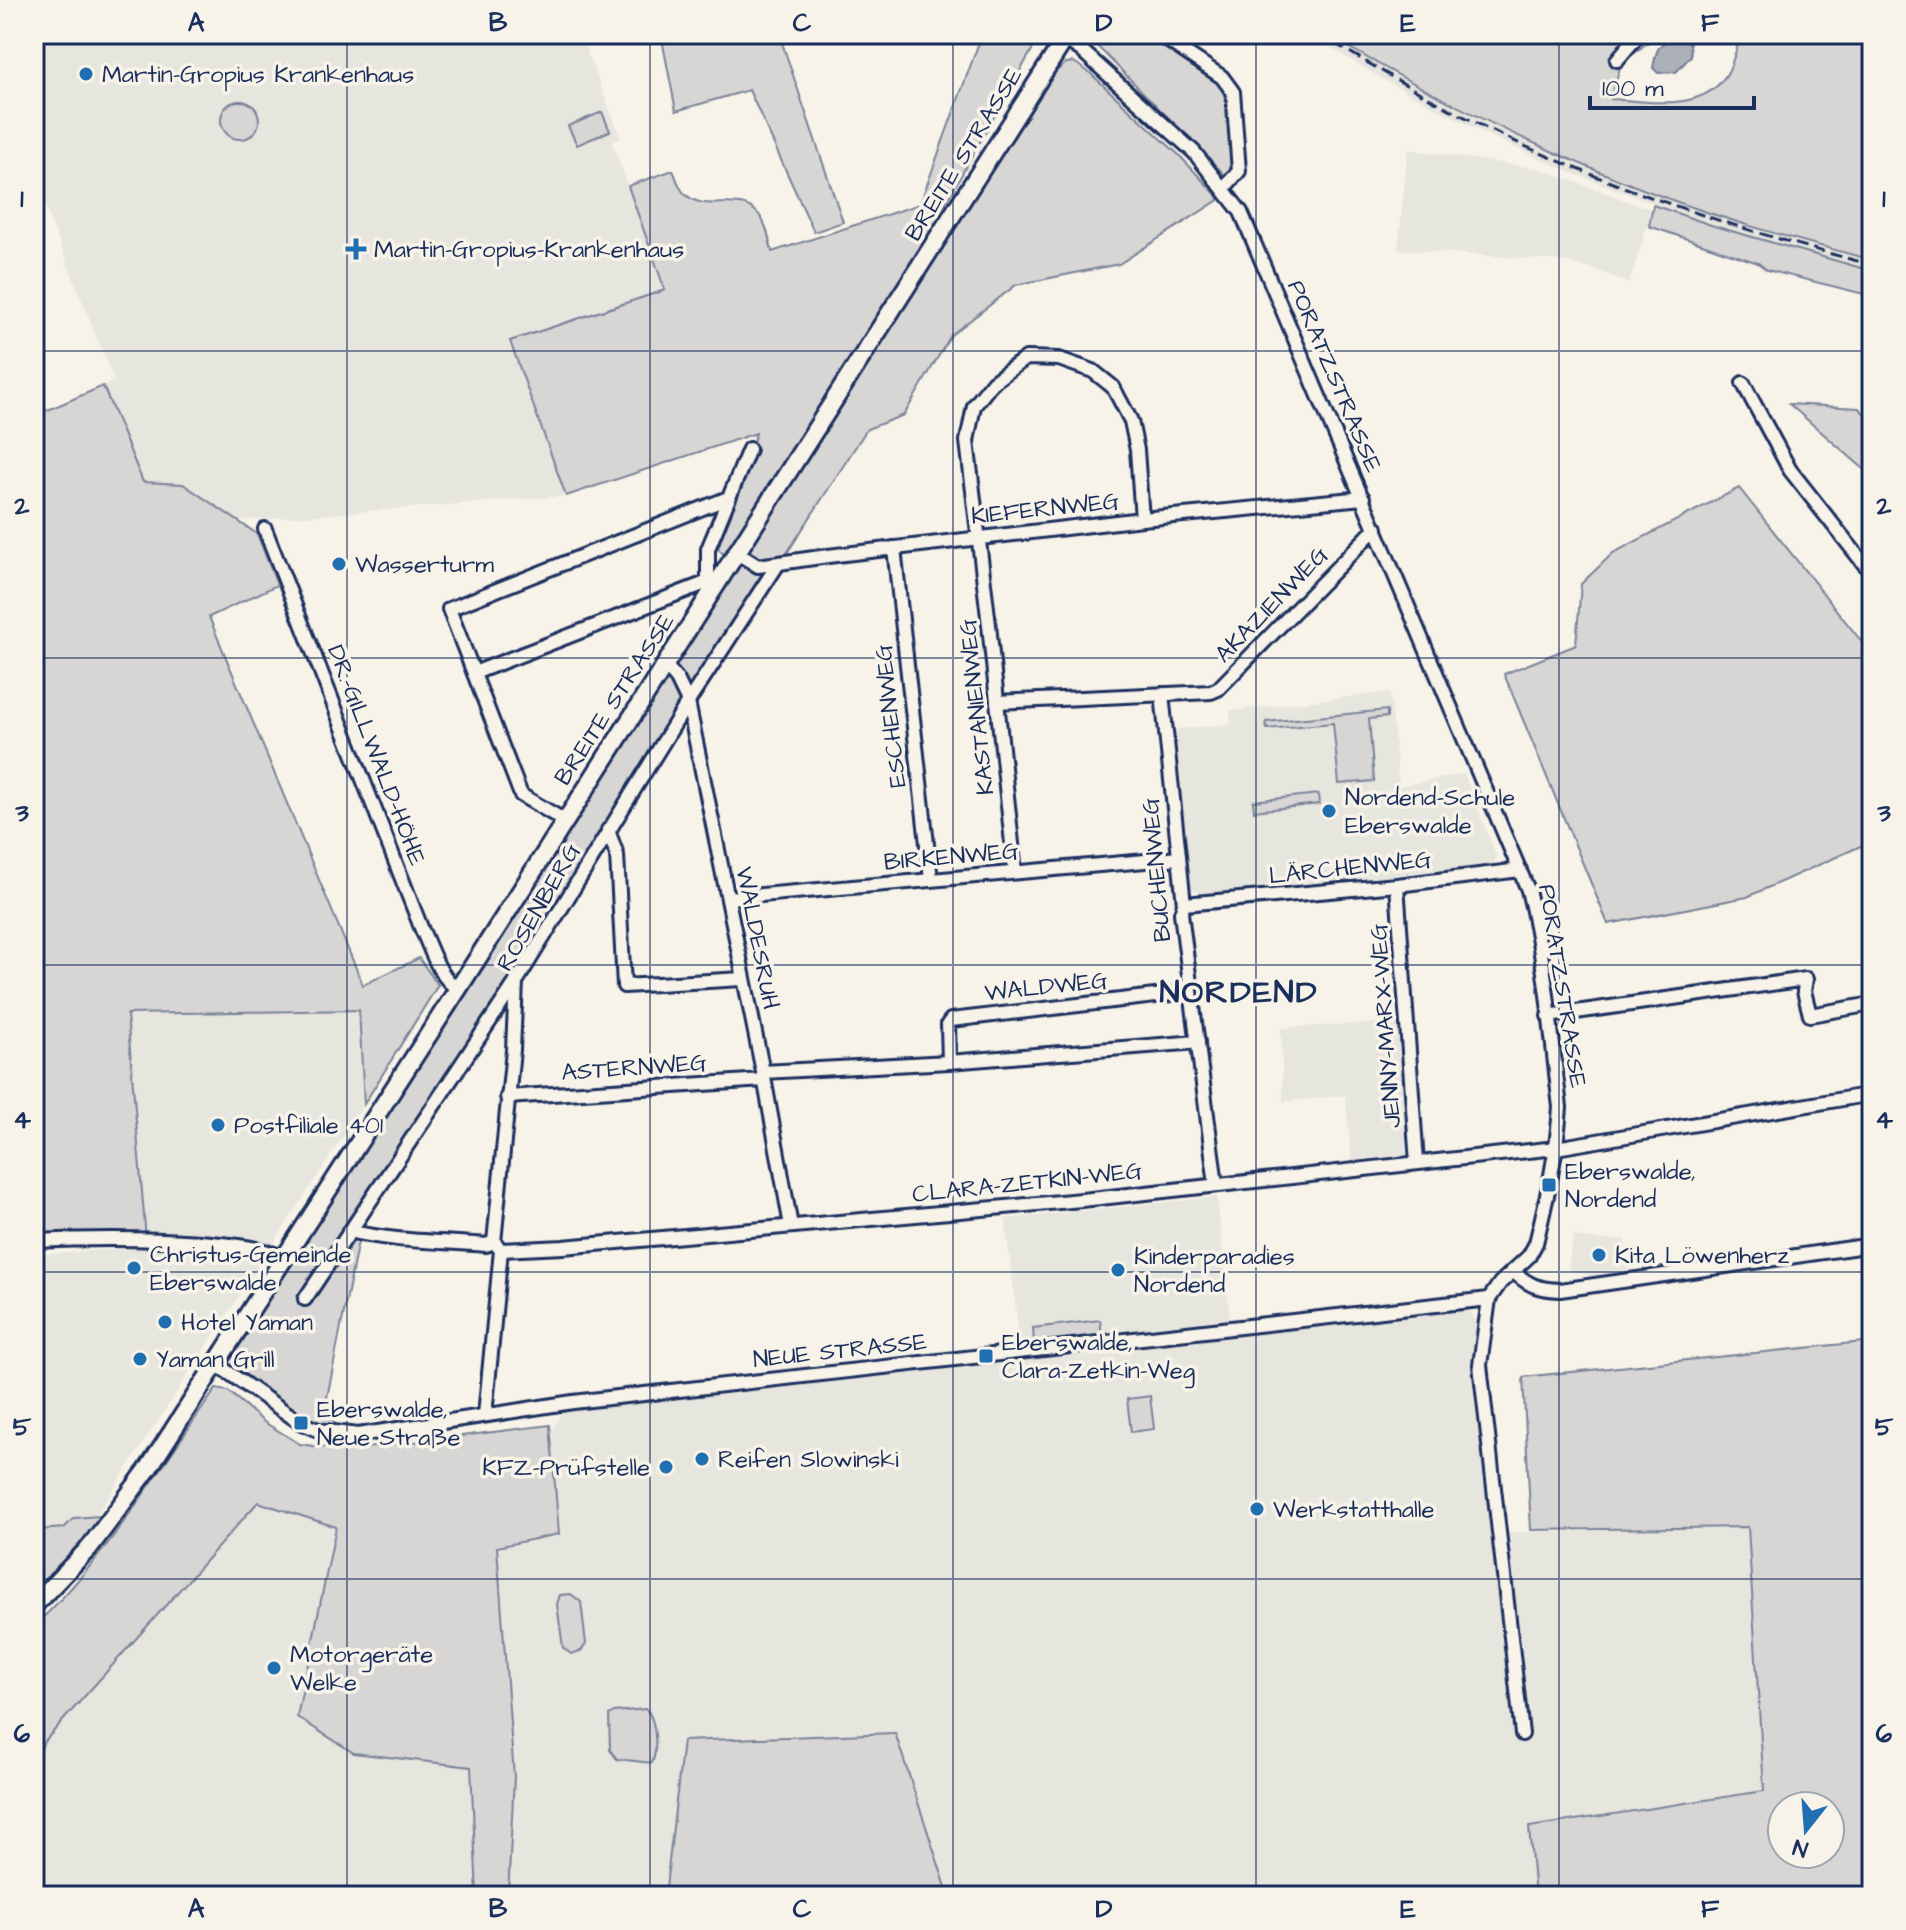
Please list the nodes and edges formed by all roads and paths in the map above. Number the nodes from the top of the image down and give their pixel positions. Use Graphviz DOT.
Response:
graph roads {
  1 [pos="1158,34"];
  2 [pos="1639,34"];
  3 [pos="1066,36"];
  4 [pos="1617,60"];
  5 [pos="1224,188"];
  6 [pos="1743,383"];
  7 [pos="749,449"];
  8 [pos="728,498"];
  9 [pos="1363,498"];
  10 [pos="1142,519"];
  11 [pos="1376,528"];
  12 [pos="265,529"];
  13 [pos="978,538"];
  14 [pos="894,548"];
  15 [pos="737,553"];
  16 [pos="778,564"];
  17 [pos="1872,574"];
  18 [pos="711,584"];
  19 [pos="665,665"];
  20 [pos="474,673"];
  21 [pos="1162,694"];
  22 [pos="688,702"];
  23 [pos="997,702"];
  24 [pos="565,821"];
  25 [pos="608,830"];
  26 [pos="1179,858"];
  27 [pos="1520,870"];
  28 [pos="1015,872"];
  29 [pos="931,880"];
  30 [pos="1397,885"];
  31 [pos="728,898"];
  32 [pos="1184,904"];
  33 [pos="742,979"];
  34 [pos="516,982"];
  35 [pos="458,989"];
  36 [pos="1189,992"];
  37 [pos="1872,1004"];
  38 [pos="1548,1016"];
  39 [pos="1198,1042"];
  40 [pos="949,1062"];
  41 [pos="764,1076"];
  42 [pos="1872,1094"];
  43 [pos="507,1097"];
  44 [pos="1556,1148"];
  45 [pos="1417,1163"];
  46 [pos="1216,1185"];
  47 [pos="791,1226"];
  48 [pos="349,1231"];
  49 [pos="34,1241"];
  50 [pos="1872,1245"];
  51 [pos="497,1246"];
  52 [pos="285,1258"];
  53 [pos="1513,1271"];
  54 [pos="305,1299"];
  55 [pos="1489,1299"];
  56 [pos="216,1364"];
  57 [pos="485,1415"];
  58 [pos="34,1605"];
  59 [pos="1522,1734"];
  1 -- 5 [label="street"];
  2 -- 4 [label="street"];
  3 -- 5 [label="street, PORATZSTRASSE"];
  3 -- 15 [label="main road, BREITE STRASSE"];
  5 -- 9 [label="street, PORATZSTRASSE"];
  6 -- 17 [label="street"];
  7 -- 8 [label="street"];
  8 -- 18 [label="street"];
  8 -- 20 [label="street"];
  9 -- 10 [label="street, KIEFERNWEG"];
  9 -- 11 [label="street, PORATZSTRASSE"];
  10 -- 13 [label="street, KIEFERNWEG"];
  10 -- 13 [label="street"];
  11 -- 21 [label="street, AKAZIENWEG"];
  11 -- 27 [label="street, PORATZSTRASSE"];
  12 -- 35 [label="street, DR.-GILLWALD-HÖHE"];
  13 -- 14 [label="street, KIEFERNWEG"];
  13 -- 23 [label="street, KASTANIENWEG"];
  14 -- 16 [label="street, KIEFERNWEG"];
  14 -- 29 [label="street, ESCHENWEG"];
  15 -- 16 [label="street, KIEFERNWEG"];
  15 -- 18 [label="main road, BREITE STRASSE"];
  16 -- 22 [label="street, ROSENBERG"];
  18 -- 19 [label="main road, BREITE STRASSE"];
  18 -- 20 [label="street"];
  19 -- 22 [label="street, WALDESRUH"];
  19 -- 24 [label="main road, BREITE STRASSE"];
  20 -- 24 [label="street"];
  21 -- 23 [label="street, AKAZIENWEG"];
  21 -- 26 [label="street, BUCHENWEG"];
  22 -- 25 [label="street, ROSENBERG"];
  22 -- 31 [label="street, WALDESRUH"];
  23 -- 28 [label="street, KASTANIENWEG"];
  24 -- 35 [label="main road, BREITE STRASSE"];
  25 -- 33 [label="street"];
  25 -- 34 [label="street, ROSENBERG"];
  26 -- 28 [label="street, BIRKENWEG"];
  26 -- 32 [label="street, BUCHENWEG"];
  27 -- 30 [label="street, LÄRCHENWEG"];
  27 -- 38 [label="street, PORATZSTRASSE"];
  28 -- 29 [label="street, BIRKENWEG"];
  29 -- 31 [label="street, BIRKENWEG"];
  30 -- 32 [label="street, LÄRCHENWEG"];
  30 -- 45 [label="street, JENNY-MARX-WEG"];
  31 -- 33 [label="street, WALDESRUH"];
  32 -- 36 [label="street, BUCHENWEG"];
  33 -- 41 [label="street, WALDESRUH"];
  34 -- 43 [label="street, ROSENBERG"];
  34 -- 48 [label="street"];
  35 -- 52 [label="main road, BREITE STRASSE"];
  36 -- 39 [label="street, BUCHENWEG"];
  36 -- 40 [label="street, WALDWEG"];
  37 -- 38 [label="street"];
  38 -- 44 [label="street, PORATZSTRASSE"];
  39 -- 40 [label="street"];
  39 -- 46 [label="street, BUCHENWEG"];
  40 -- 41 [label="street"];
  41 -- 43 [label="street, ASTERNWEG"];
  41 -- 47 [label="street, WALDESRUH"];
  42 -- 44 [label="street, CLARA-ZETKIN-WEG"];
  43 -- 51 [label="street, ROSENBERG"];
  44 -- 45 [label="street, CLARA-ZETKIN-WEG"];
  44 -- 53 [label="street, PORATZSTRASSE"];
  45 -- 46 [label="street, CLARA-ZETKIN-WEG"];
  46 -- 47 [label="street, CLARA-ZETKIN-WEG"];
  47 -- 51 [label="street, CLARA-ZETKIN-WEG"];
  48 -- 51 [label="street, CLARA-ZETKIN-WEG"];
  48 -- 54 [label="street"];
  49 -- 52 [label="street"];
  50 -- 53 [label="street"];
  51 -- 57 [label="street, ROSENBERG"];
  52 -- 56 [label="main road, BREITE STRASSE"];
  53 -- 55 [label="street, PORATZSTRASSE"];
  55 -- 57 [label="street, NEUE STRASSE"];
  55 -- 59 [label="street"];
  56 -- 57 [label="street, NEUE STRASSE"];
  56 -- 58 [label="main road, BREITE STRASSE"];
}
